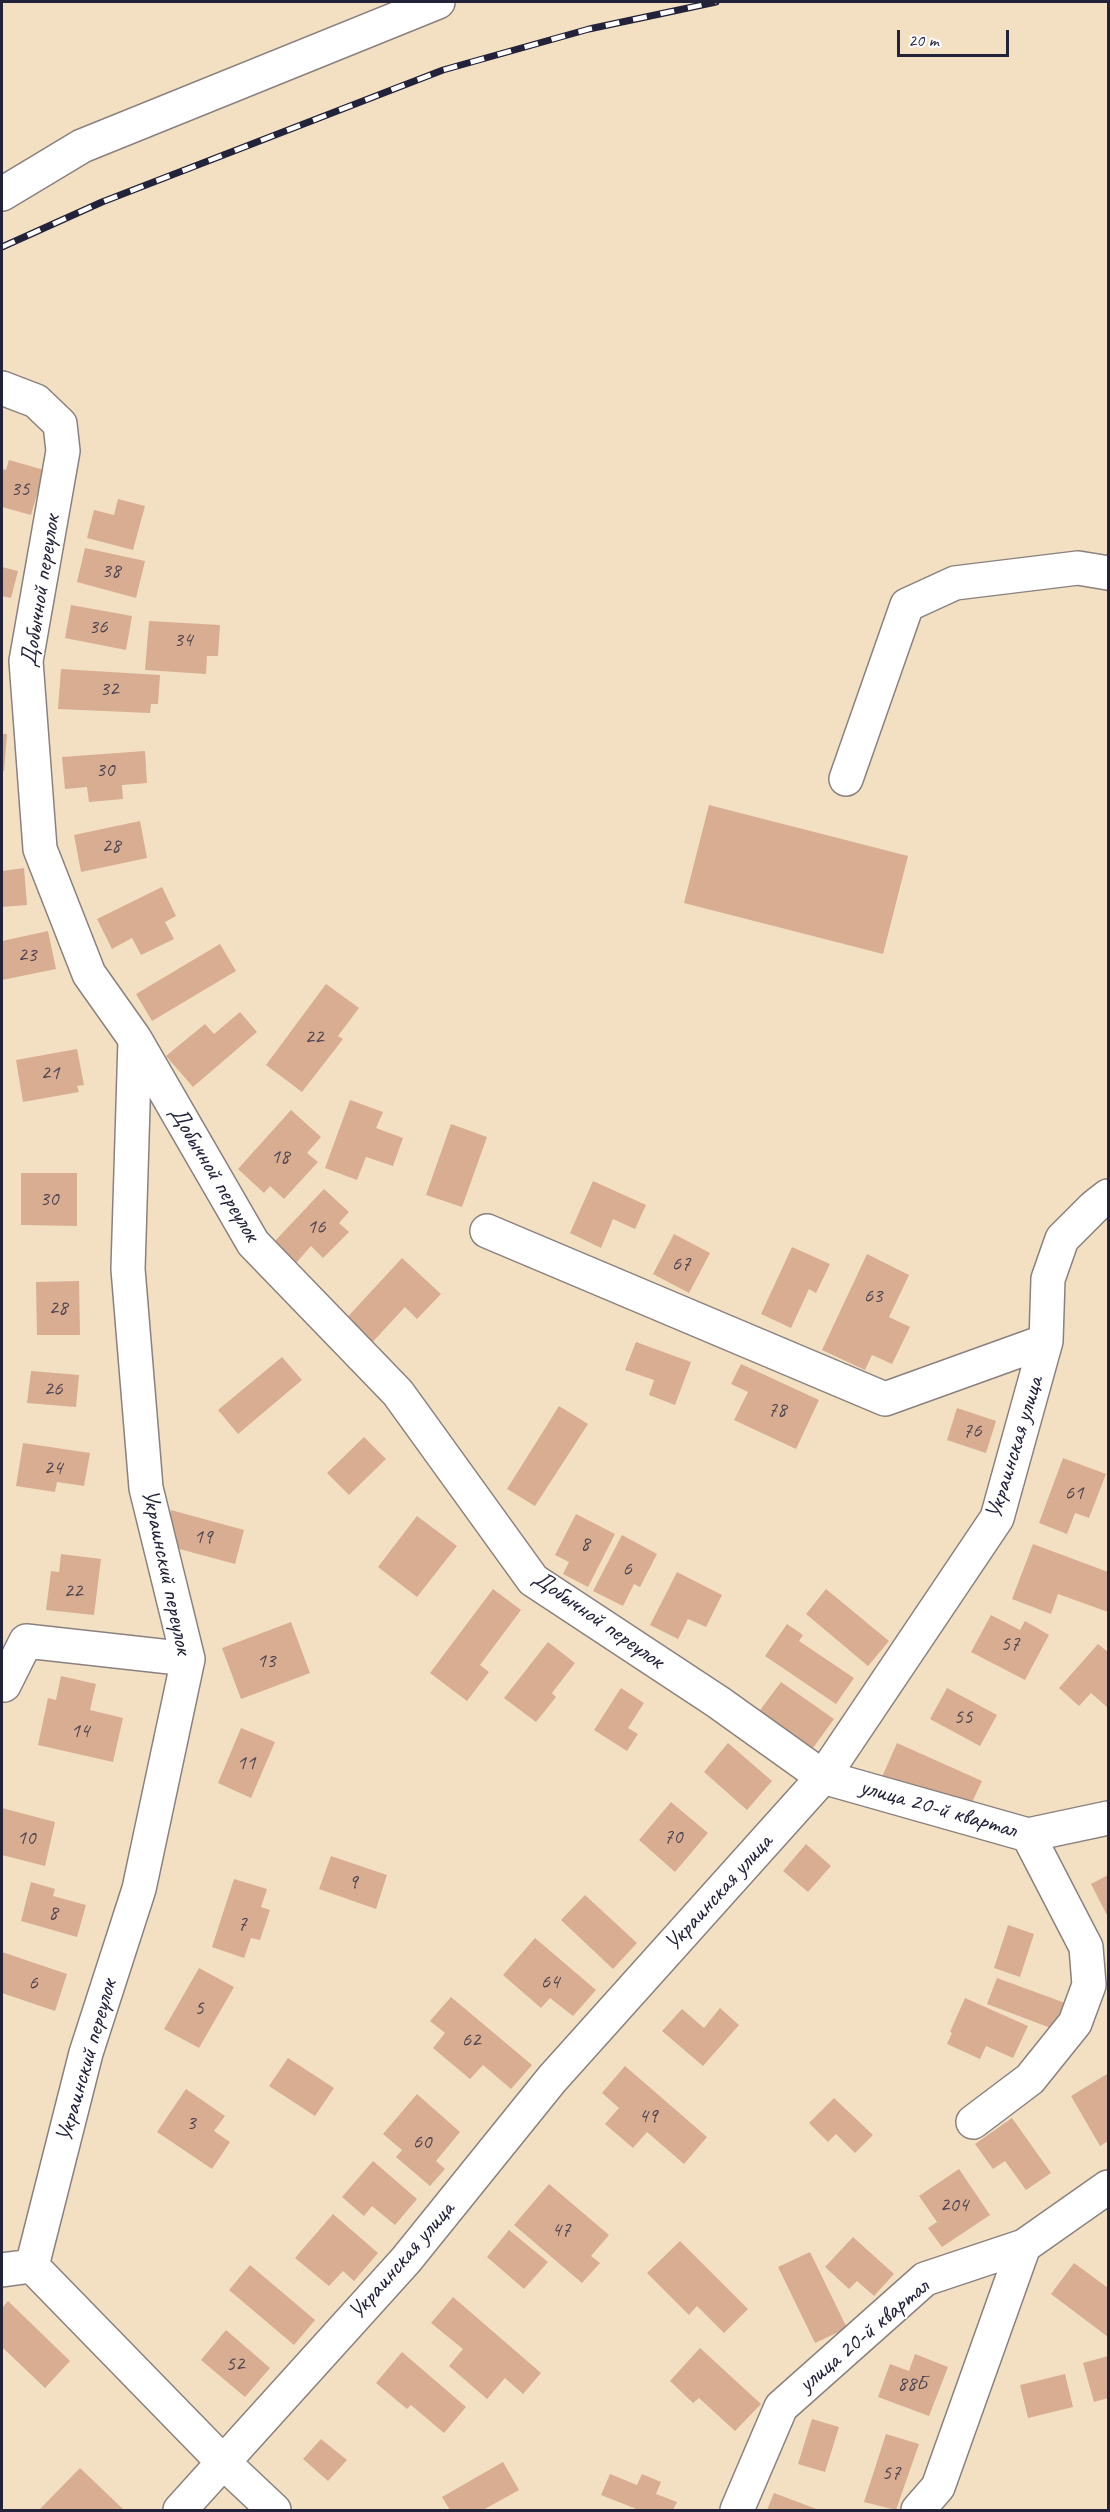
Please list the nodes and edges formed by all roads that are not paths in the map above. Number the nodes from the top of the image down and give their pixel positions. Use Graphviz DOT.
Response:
graph roads {
  1 [pos="438,2"];
  2 [pos="2,194"];
  3 [pos="2,388"];
  4 [pos="1108,573"];
  5 [pos="846,779"];
  6 [pos="135,1039"];
  7 [pos="1108,1196"];
  8 [pos="487,1231"];
  9 [pos="1046,1341"];
  10 [pos="188,1659"];
  11 [pos="3,1685"];
  12 [pos="824,1777"];
  13 [pos="1108,1818"];
  14 [pos="1028,1835"];
  15 [pos="973,2122"];
  16 [pos="1108,2187"];
  17 [pos="1024,2246"];
  18 [pos="17,2268"];
  19 [pos="223,2462"];
  20 [pos="180,2511"];
  21 [pos="274,2511"];
  22 [pos="737,2511"];
  23 [pos="918,2511"];
  1 -- 2 [label="street"];
  3 -- 6 [label="street, Добычной переулок"];
  4 -- 5 [label="street"];
  6 -- 10 [label="street, Украинский переулок"];
  6 -- 12 [label="street, Добычной переулок"];
  7 -- 9 [label="street, Украинская улица"];
  8 -- 9 [label="street"];
  9 -- 12 [label="street, Украинская улица"];
  10 -- 11 [label="street"];
  10 -- 18 [label="street, Украинский переулок"];
  12 -- 14 [label="street, улица 20-й квартал"];
  12 -- 19 [label="street, Украинская улица"];
  13 -- 14 [label="street"];
  14 -- 15 [label="street, улица 20-й квартал"];
  16 -- 17 [label="street, улица 20-й квартал"];
  17 -- 22 [label="street, улица 20-й квартал"];
  17 -- 23 [label="street"];
  18 -- 19 [label="street"];
  19 -- 20 [label="street, Украинская улица"];
  19 -- 21 [label="street"];
}
